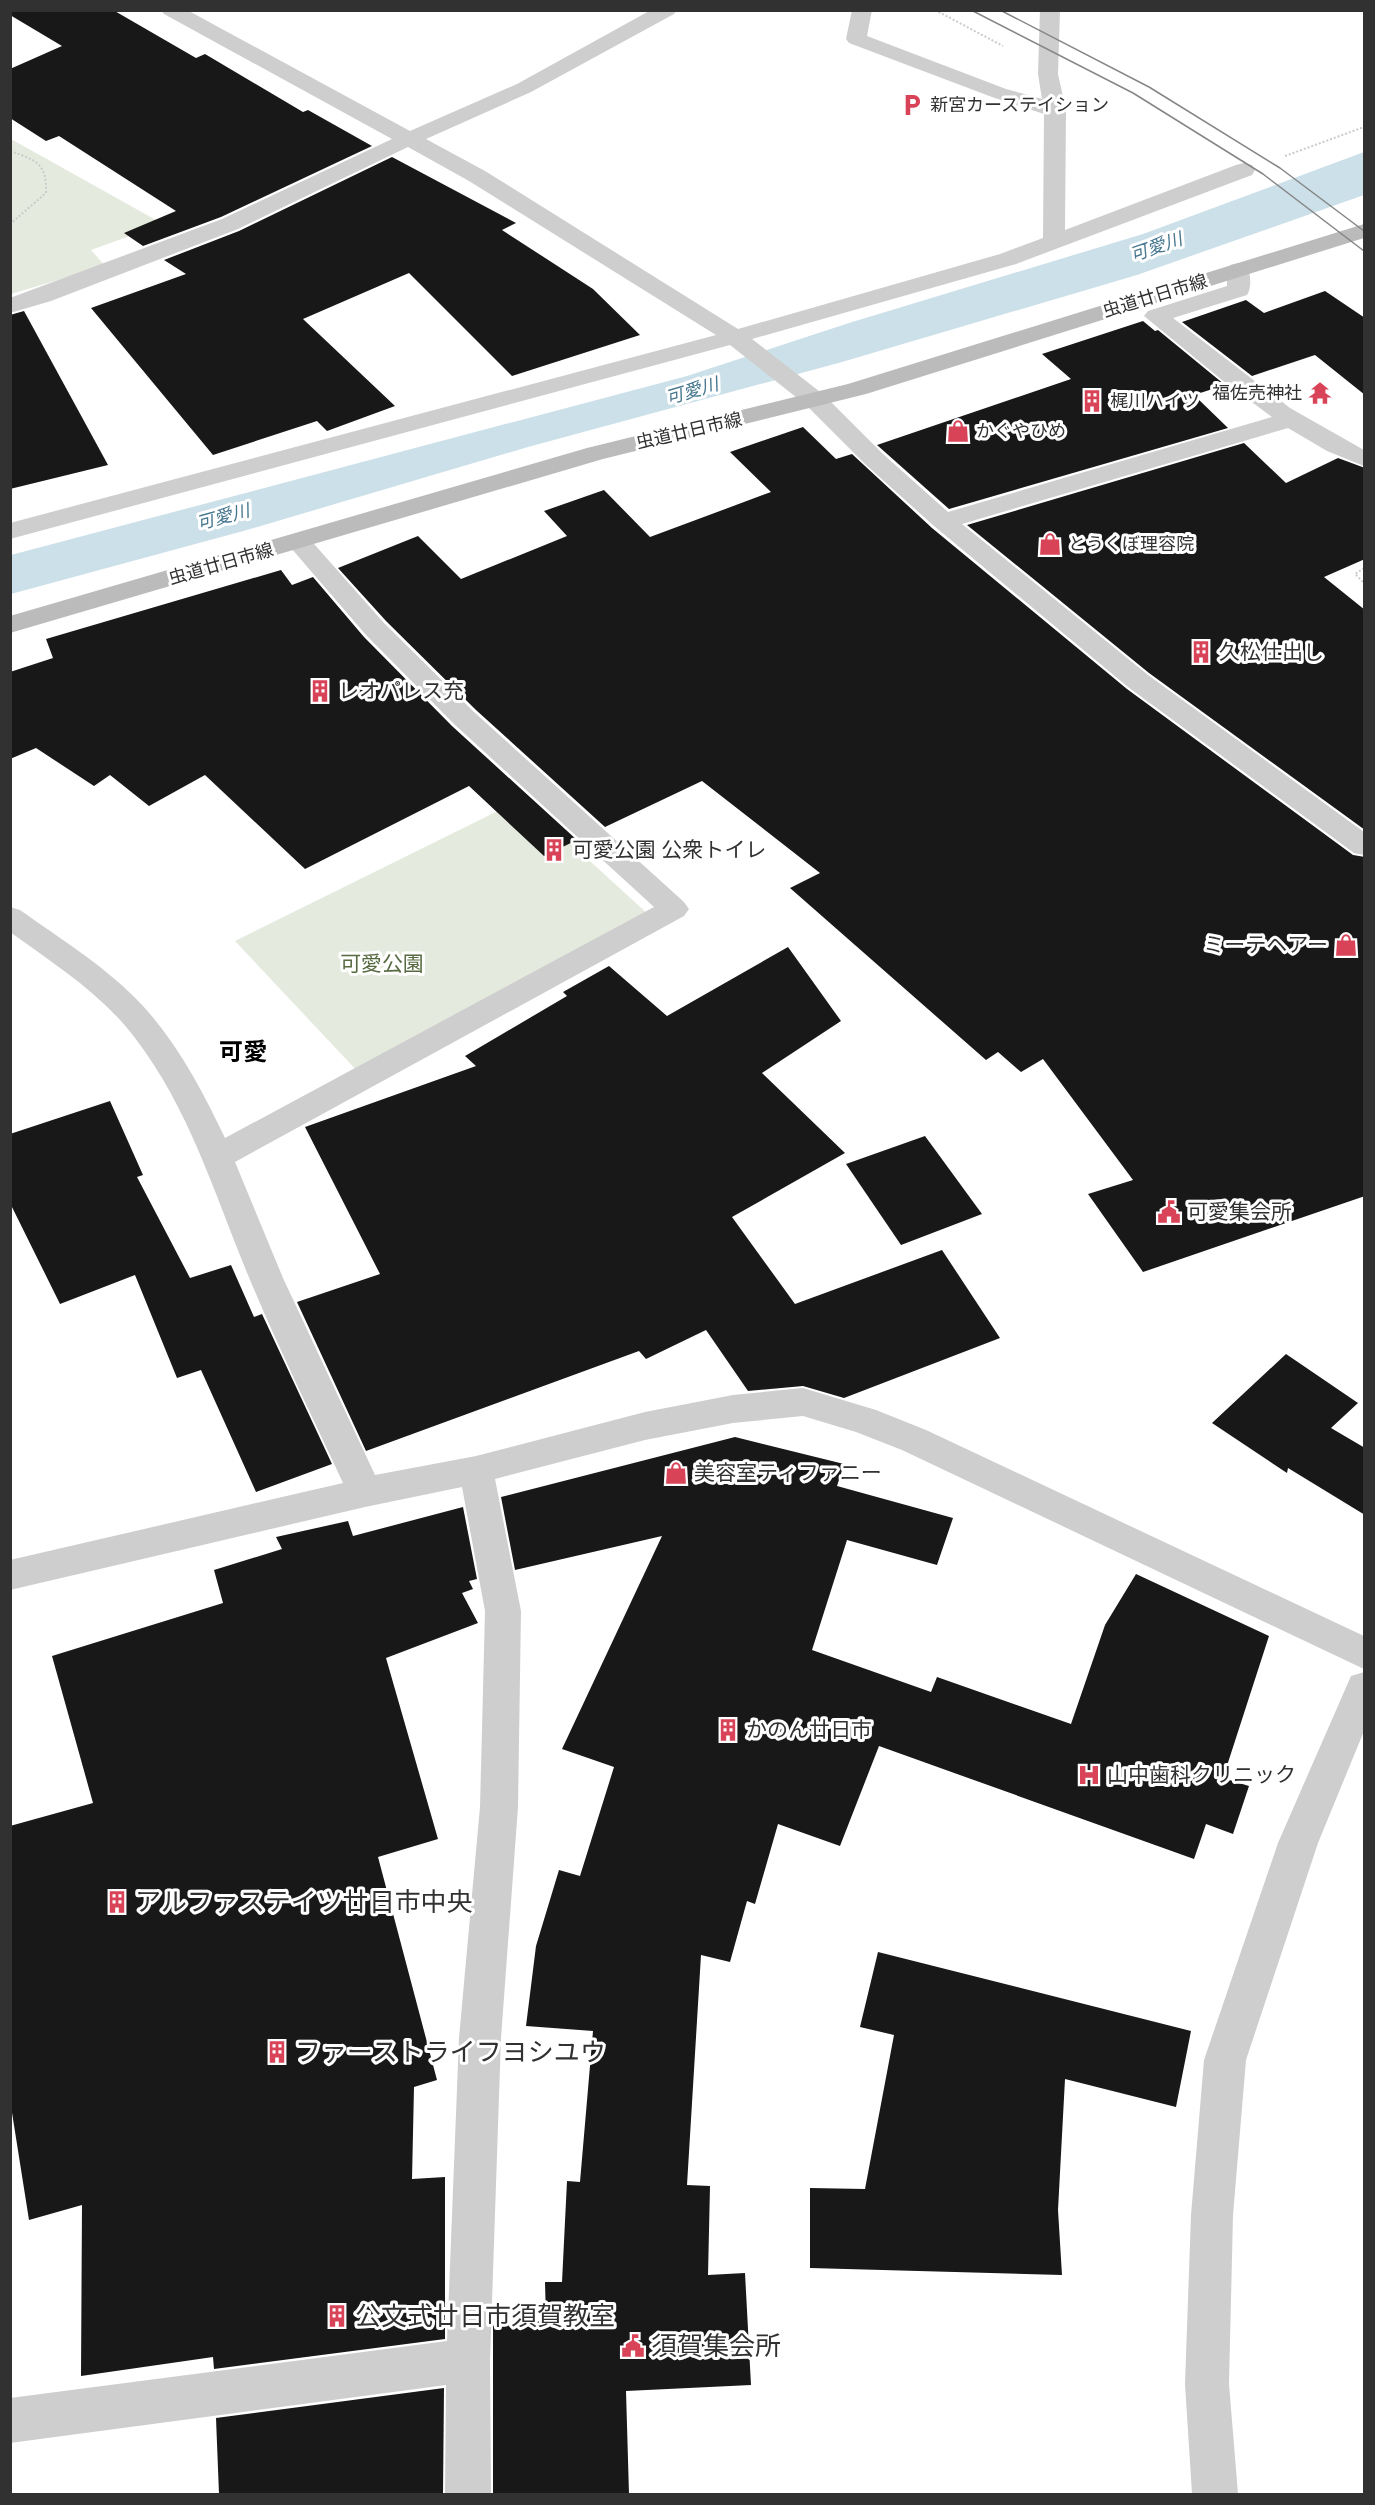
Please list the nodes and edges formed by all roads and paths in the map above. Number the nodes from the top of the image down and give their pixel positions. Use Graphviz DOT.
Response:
graph roads {
  1 [pos="171,10"];
  2 [pos="667,10"];
  3 [pos="862,10"];
  4 [pos="935,10"];
  5 [pos="1050,10"];
  6 [pos="1007,48"];
  7 [pos="1055,110"];
  8 [pos="1365,127"];
  9 [pos="409,139"];
  10 [pos="10,151"];
  11 [pos="1277,158"];
  12 [pos="1244,170"];
  13 [pos="10,225"];
  14 [pos="1365,231"];
  15 [pos="1054,242"];
  16 [pos="1238,270"];
  17 [pos="10,306"];
  18 [pos="739,340"];
  19 [pos="806,393"];
  20 [pos="1291,419"];
  21 [pos="1365,459"];
  22 [pos="943,521"];
  23 [pos="10,531"];
  24 [pos="298,541"];
  25 [pos="1365,568"];
  26 [pos="1365,583"];
  27 [pos="10,625"];
  28 [pos="1365,846"];
  29 [pos="10,918"];
  30 [pos="219,1156"];
  31 [pos="476,1470"];
  32 [pos="365,1492"];
  33 [pos="10,1575"];
  34 [pos="1365,1653"];
  35 [pos="1365,1688"];
  36 [pos="468,2360"];
  37 [pos="10,2421"];
  38 [pos="468,2494"];
  39 [pos="1215,2494"];
  1 -- 9 [label="street"];
  2 -- 9 [label="street"];
  3 -- 7 [label="street"];
  4 -- 6 [label="path"];
  5 -- 7 [label="street"];
  7 -- 15 [label="street"];
  8 -- 11 [label="path"];
  9 -- 17 [label="street"];
  9 -- 18 [label="street"];
  10 -- 13 [label="path"];
  12 -- 15 [label="street"];
  14 -- 16 [label="main road, 虫道廿日市線"];
  15 -- 18 [label="street"];
  16 -- 19 [label="main road, 虫道廿日市線"];
  16 -- 20 [label="street"];
  18 -- 19 [label="street"];
  18 -- 23 [label="street"];
  19 -- 22 [label="street"];
  19 -- 24 [label="main road, 虫道廿日市線"];
  20 -- 21 [label="street"];
  20 -- 22 [label="street"];
  22 -- 28 [label="street"];
  24 -- 27 [label="main road, 虫道廿日市線"];
  24 -- 30 [label="street"];
  25 -- 26 [label="path"];
  29 -- 30 [label="street"];
  30 -- 32 [label="street"];
  31 -- 32 [label="street"];
  31 -- 34 [label="street"];
  31 -- 36 [label="street"];
  32 -- 33 [label="street"];
  35 -- 39 [label="street"];
  36 -- 37 [label="street"];
  36 -- 38 [label="street"];
}
